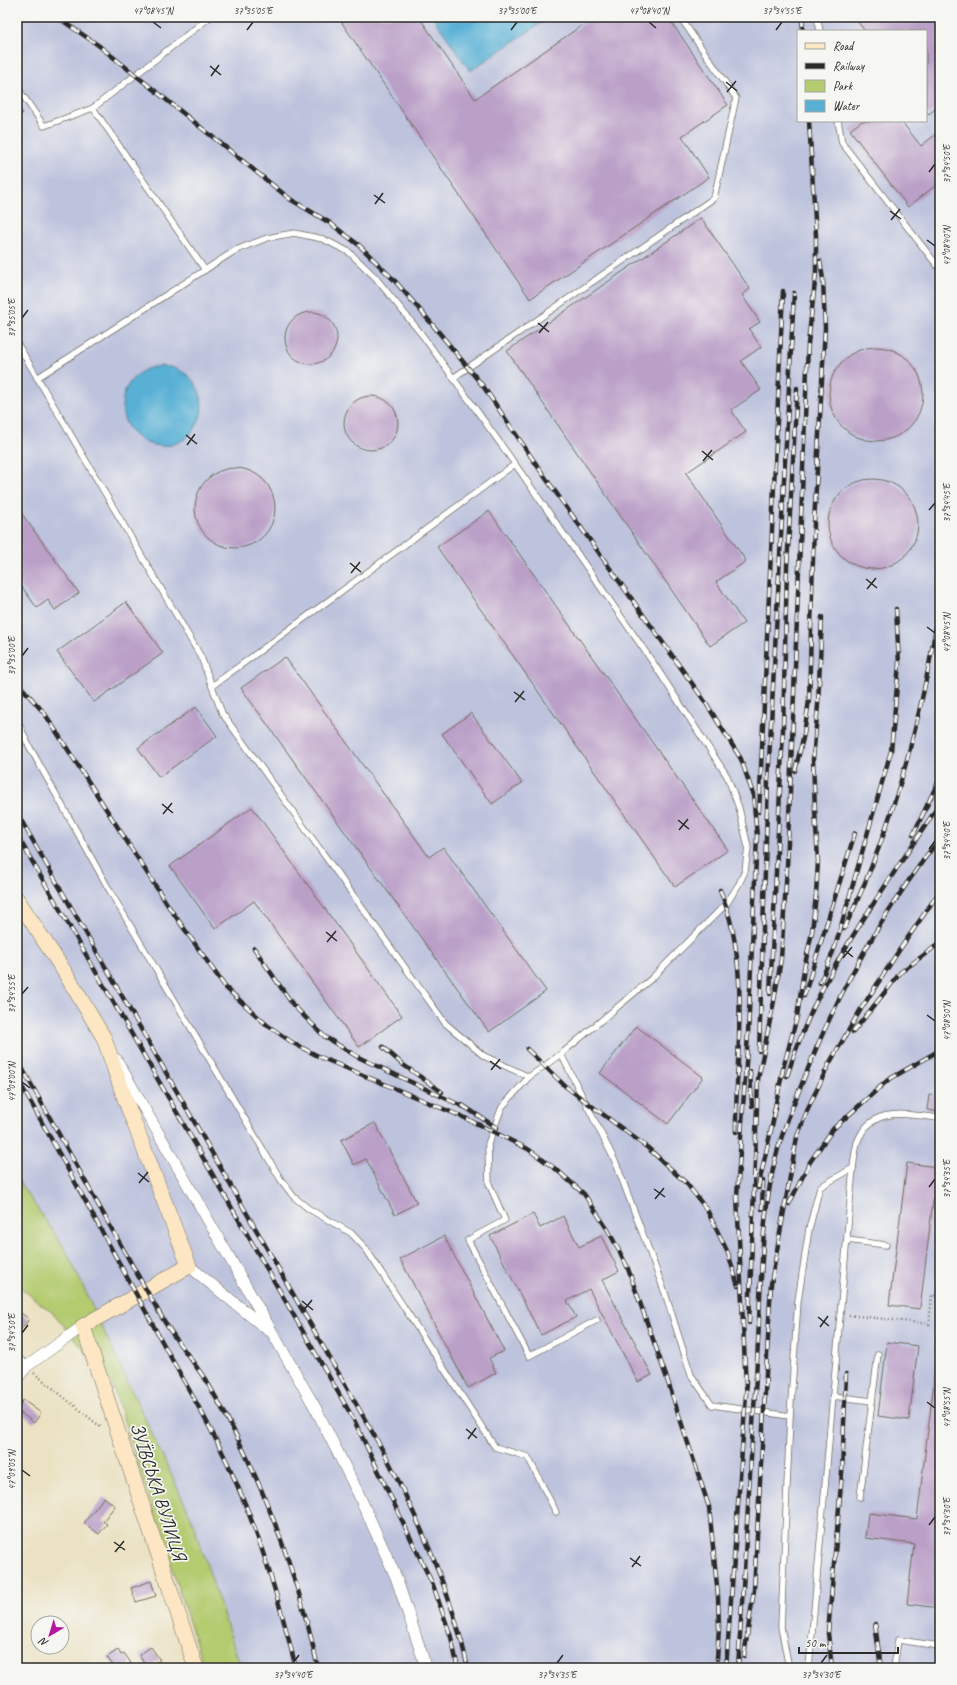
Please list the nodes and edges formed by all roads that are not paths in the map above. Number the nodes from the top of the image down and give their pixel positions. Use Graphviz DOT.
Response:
graph roads {
  1 [pos="210,17"];
  2 [pos="680,17"];
  3 [pos="817,17"];
  4 [pos="820,30"];
  5 [pos="17,87"];
  6 [pos="93,108"];
  7 [pos="838,122"];
  8 [pos="940,269"];
  9 [pos="205,270"];
  10 [pos="17,343"];
  11 [pos="37,378"];
  12 [pos="453,378"];
  13 [pos="515,464"];
  14 [pos="212,686"];
  15 [pos="17,720"];
  16 [pos="17,899"];
  17 [pos="104,1038"];
  18 [pos="561,1054"];
  19 [pos="529,1077"];
  20 [pos="940,1118"];
  21 [pos="853,1168"];
  22 [pos="847,1240"];
  23 [pos="886,1244"];
  24 [pos="189,1266"];
  25 [pos="597,1320"];
  26 [pos="83,1326"];
  27 [pos="274,1334"];
  28 [pos="878,1354"];
  29 [pos="17,1360"];
  30 [pos="26,1367"];
  31 [pos="17,1379"];
  32 [pos="833,1396"];
  33 [pos="872,1401"];
  34 [pos="790,1416"];
  35 [pos="860,1497"];
  36 [pos="556,1512"];
  37 [pos="940,1646"];
  38 [pos="940,1664"];
  39 [pos="194,1667"];
  40 [pos="426,1668"];
  41 [pos="789,1668"];
  42 [pos="809,1668"];
  43 [pos="894,1668"];
  44 [pos="940,1668"];
  1 -- 6 [label="lane"];
  2 -- 12 [label="lane"];
  3 -- 4 [label="lane"];
  5 -- 6 [label="lane"];
  6 -- 9 [label="lane"];
  7 -- 8 [label="lane"];
  9 -- 11 [label="lane"];
  9 -- 12 [label="lane"];
  10 -- 11 [label="lane"];
  11 -- 14 [label="lane"];
  12 -- 13 [label="lane"];
  13 -- 14 [label="lane"];
  13 -- 18 [label="lane"];
  14 -- 19 [label="lane"];
  15 -- 36 [label="lane"];
  16 -- 17 [label="street"];
  17 -- 24 [label="street"];
  17 -- 27 [label="street"];
  18 -- 19 [label="lane"];
  18 -- 34 [label="lane"];
  19 -- 25 [label="lane"];
  20 -- 21 [label="lane"];
  21 -- 22 [label="lane"];
  21 -- 34 [label="lane"];
  22 -- 23 [label="lane"];
  22 -- 32 [label="lane"];
  24 -- 26 [label="street"];
  24 -- 27 [label="street"];
  26 -- 30 [label="street"];
  26 -- 39 [label="street, ЗУЇВСЬКА ВУЛИЦЯ"];
  27 -- 40 [label="street"];
  28 -- 33 [label="lane"];
  29 -- 30 [label="street"];
  30 -- 31 [label="street"];
  32 -- 33 [label="lane"];
  32 -- 42 [label="lane"];
  33 -- 35 [label="lane"];
  34 -- 41 [label="lane"];
  37 -- 43 [label="lane"];
  38 -- 44 [label="lane"];
}
